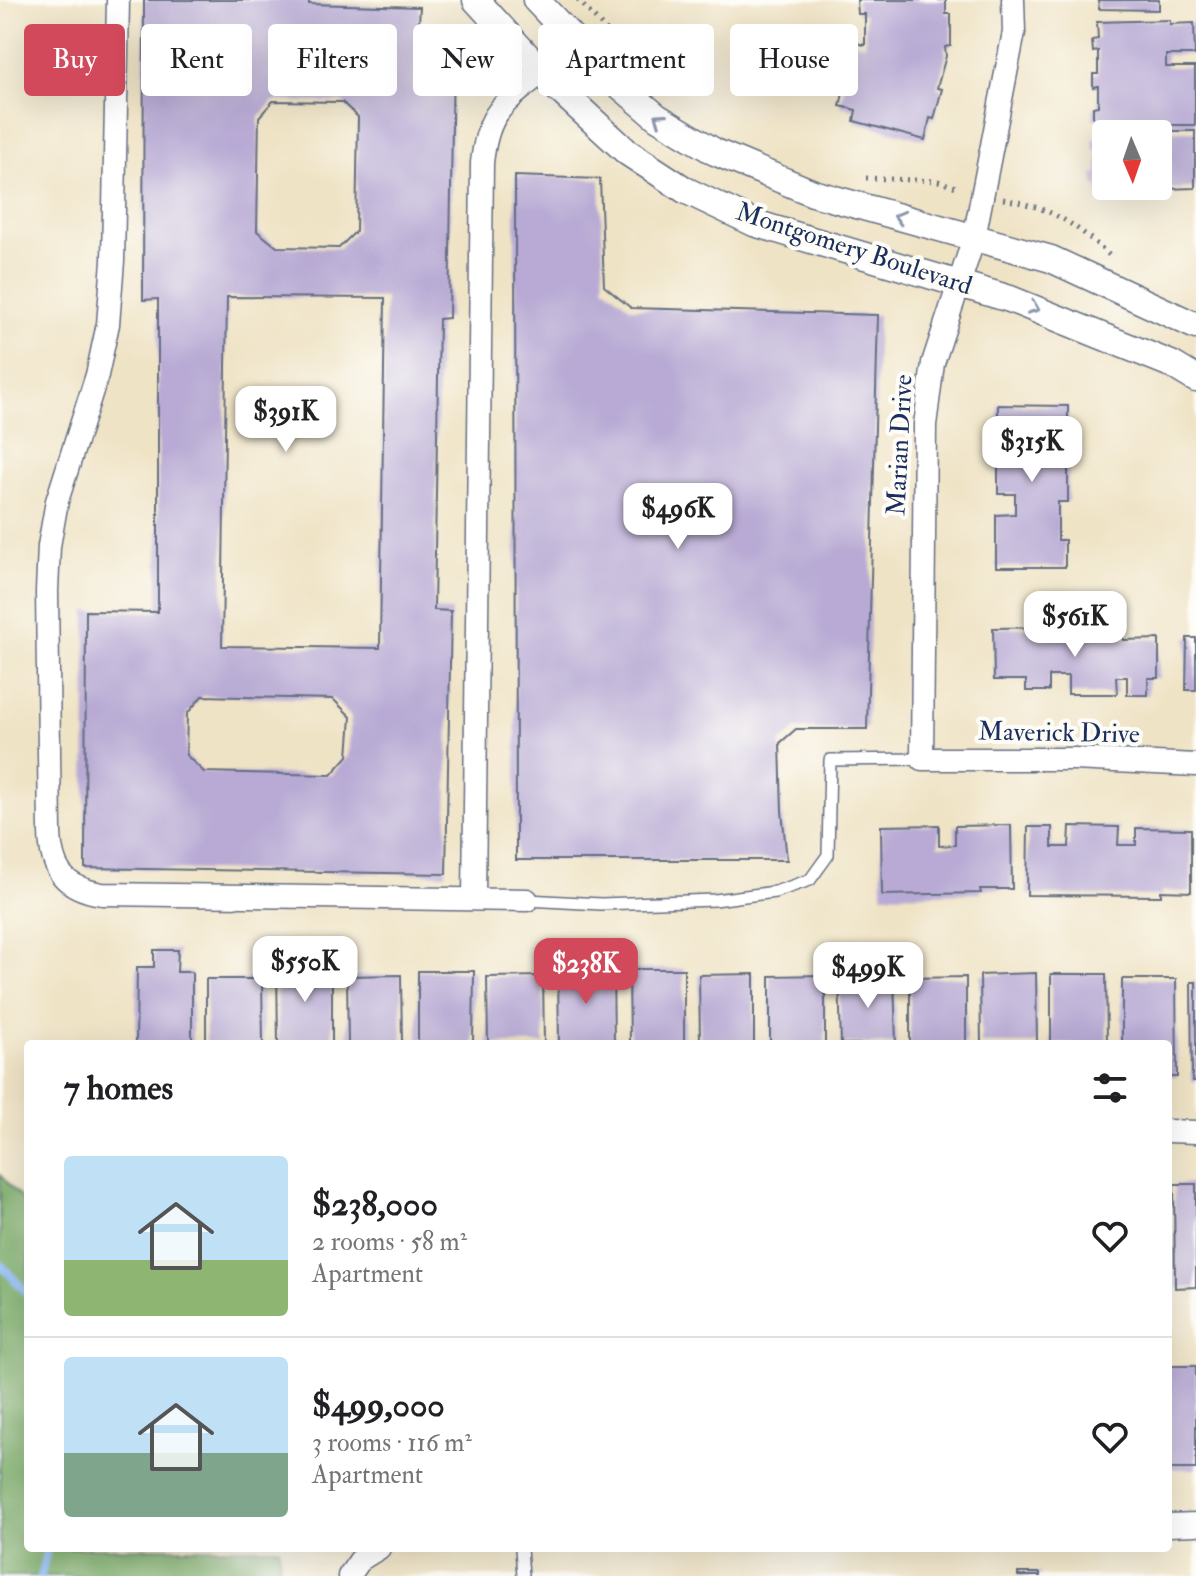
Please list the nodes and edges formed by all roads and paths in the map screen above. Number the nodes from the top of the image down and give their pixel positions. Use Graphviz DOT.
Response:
graph roads {
  1 [pos="118,0"];
  2 [pos="476,0"];
  3 [pos="536,0"];
  4 [pos="578,0"];
  5 [pos="1013,0"];
  6 [pos="600,24"];
  7 [pos="538,69"];
  8 [pos="538,75"];
  9 [pos="567,96"];
  10 [pos="862,178"];
  11 [pos="982,196"];
  12 [pos="974,238"];
  13 [pos="1114,260"];
  14 [pos="960,284"];
  15 [pos="1196,326"];
  16 [pos="1196,379"];
  17 [pos="922,759"];
  18 [pos="1196,765"];
  19 [pos="474,899"];
  20 [pos="527,900"];
  21 [pos="1172,1131"];
  22 [pos="1196,1132"];
  23 [pos="1196,1524"];
  24 [pos="1172,1525"];
  25 [pos="372,1552"];
  26 [pos="521,1552"];
  27 [pos="349,1576"];
  28 [pos="523,1576"];
  1 -- 19 [label="street"];
  2 -- 7 [label="street, Montgomery Boulevard"];
  12 -- 3 [label="street, Montgomery Boulevard, one-way"];
  4 -- 6 [label="path"];
  5 -- 11 [label="street, Marian Drive"];
  8 -- 19 [label="street"];
  9 -- 14 [label="street, Montgomery Boulevard"];
  10 -- 11 [label="path"];
  11 -- 12 [label="street, Marian Drive"];
  11 -- 13 [label="path"];
  12 -- 14 [label="street, Marian Drive"];
  12 -- 15 [label="street, Montgomery Boulevard"];
  14 -- 16 [label="street, Montgomery Boulevard, one-way"];
  14 -- 17 [label="street, Marian Drive"];
  17 -- 18 [label="street, Maverick Drive"];
  17 -- 20 [label="lane"];
  19 -- 20 [label="street"];
  21 -- 22 [label="street"];
  23 -- 24 [label="street"];
  25 -- 27 [label="street"];
  26 -- 28 [label="lane"];
}
